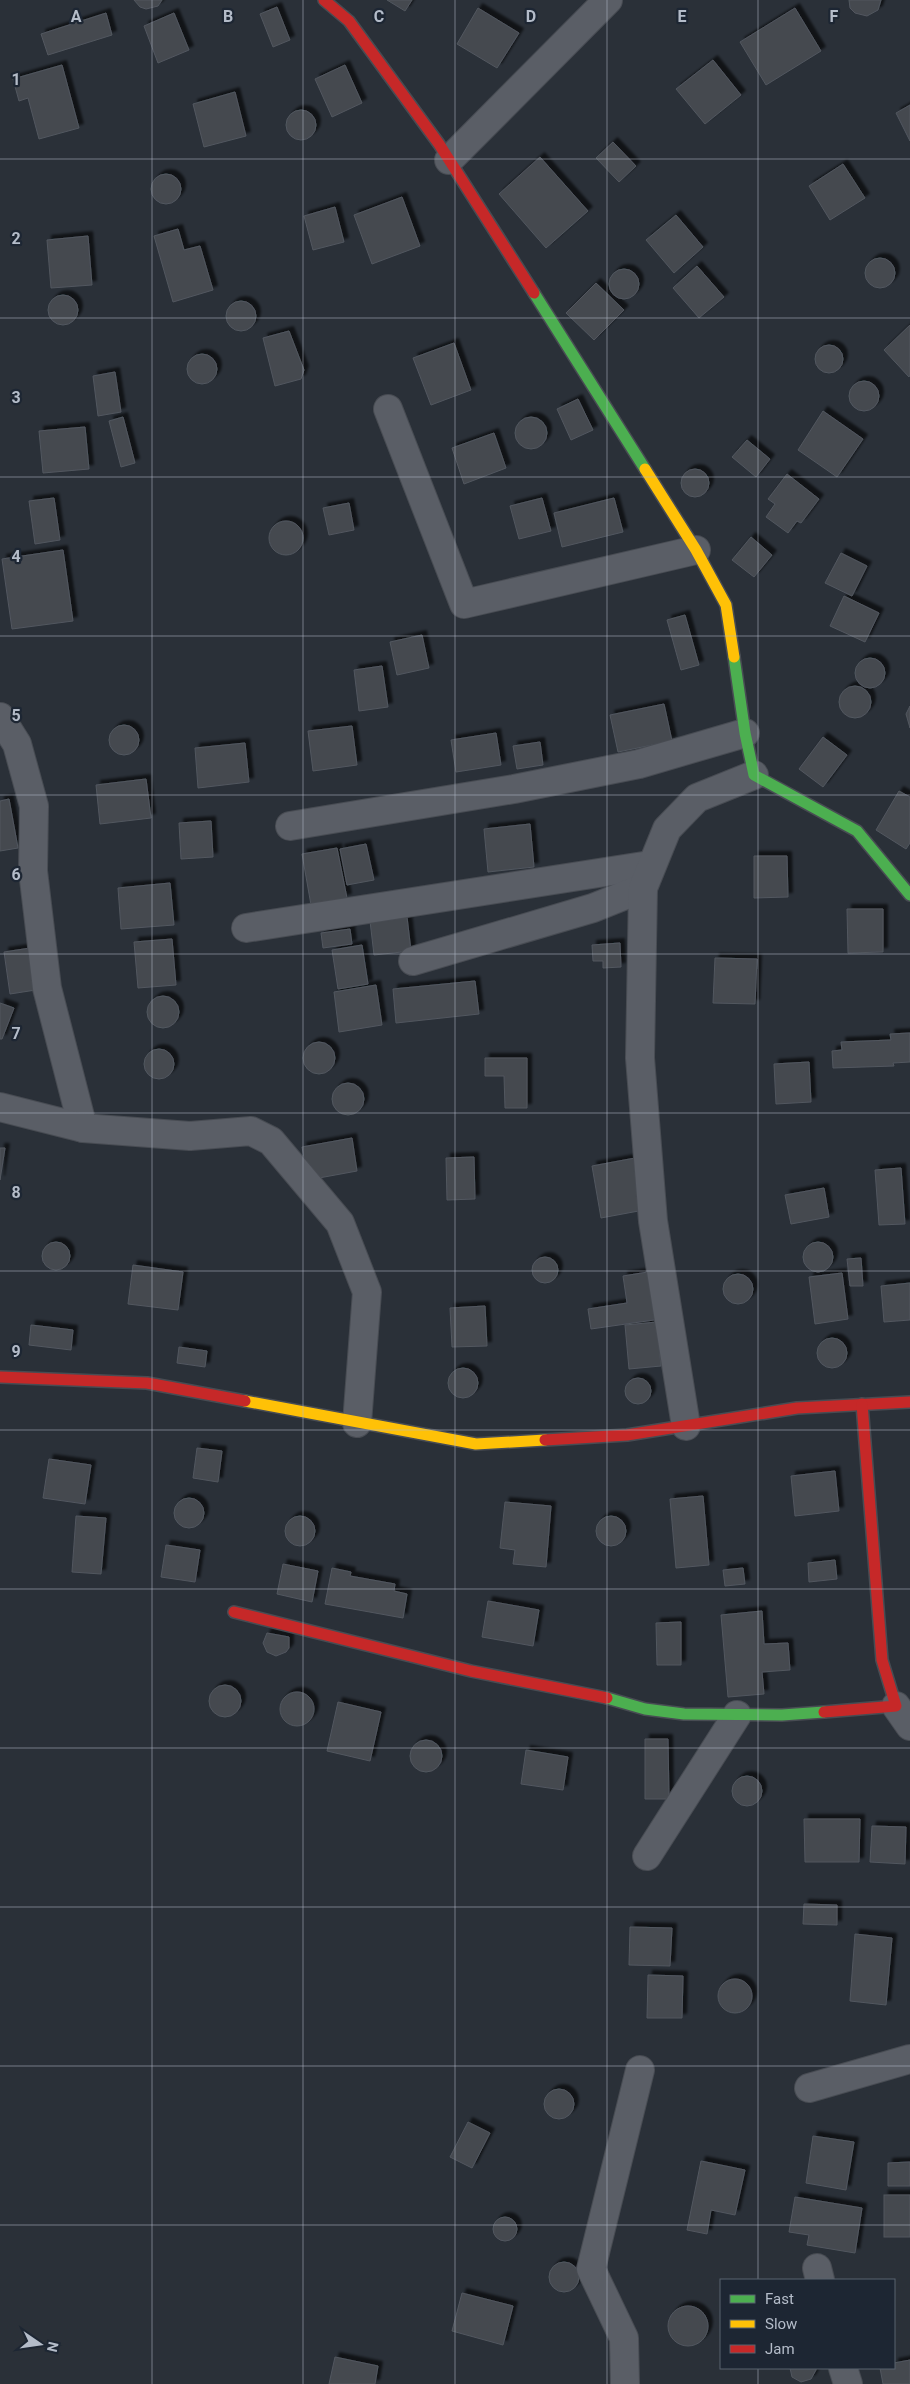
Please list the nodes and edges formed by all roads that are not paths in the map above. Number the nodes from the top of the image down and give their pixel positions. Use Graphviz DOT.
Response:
graph roads {
  1 [pos="324,0"];
  2 [pos="608,0"];
  3 [pos="449,160"];
  4 [pos="388,409"];
  5 [pos="696,550"];
  6 [pos="0,716"];
  7 [pos="745,733"];
  8 [pos="754,775"];
  9 [pos="290,826"];
  10 [pos="647,877"];
  11 [pos="910,894"];
  12 [pos="246,928"];
  13 [pos="413,961"];
  14 [pos="0,1106"];
  15 [pos="82,1128"];
  16 [pos="0,1377"];
  17 [pos="910,1402"];
  18 [pos="862,1404"];
  19 [pos="357,1423"];
  20 [pos="686,1426"];
  21 [pos="234,1612"];
  22 [pos="737,1715"];
  23 [pos="903,1716"];
  24 [pos="647,1856"];
  25 [pos="910,2059"];
  26 [pos="640,2070"];
  27 [pos="808,2088"];
  28 [pos="843,2369"];
  29 [pos="625,2384"];
  30 [pos="848,2384"];
  1 -- 3 [label="street"];
  2 -- 3 [label="street"];
  3 -- 5 [label="street"];
  4 -- 5 [label="street"];
  5 -- 7 [label="street"];
  6 -- 15 [label="street"];
  7 -- 8 [label="street"];
  7 -- 9 [label="street"];
  8 -- 10 [label="street"];
  8 -- 11 [label="street"];
  10 -- 12 [label="street"];
  10 -- 13 [label="street"];
  10 -- 20 [label="street"];
  14 -- 15 [label="street"];
  15 -- 19 [label="street"];
  16 -- 19 [label="street"];
  17 -- 18 [label="street"];
  18 -- 20 [label="street"];
  18 -- 23 [label="street"];
  19 -- 20 [label="street"];
  21 -- 22 [label="street"];
  22 -- 23 [label="street"];
  22 -- 24 [label="street"];
  25 -- 27 [label="street"];
  26 -- 29 [label="street"];
  28 -- 30 [label="street"];
}
